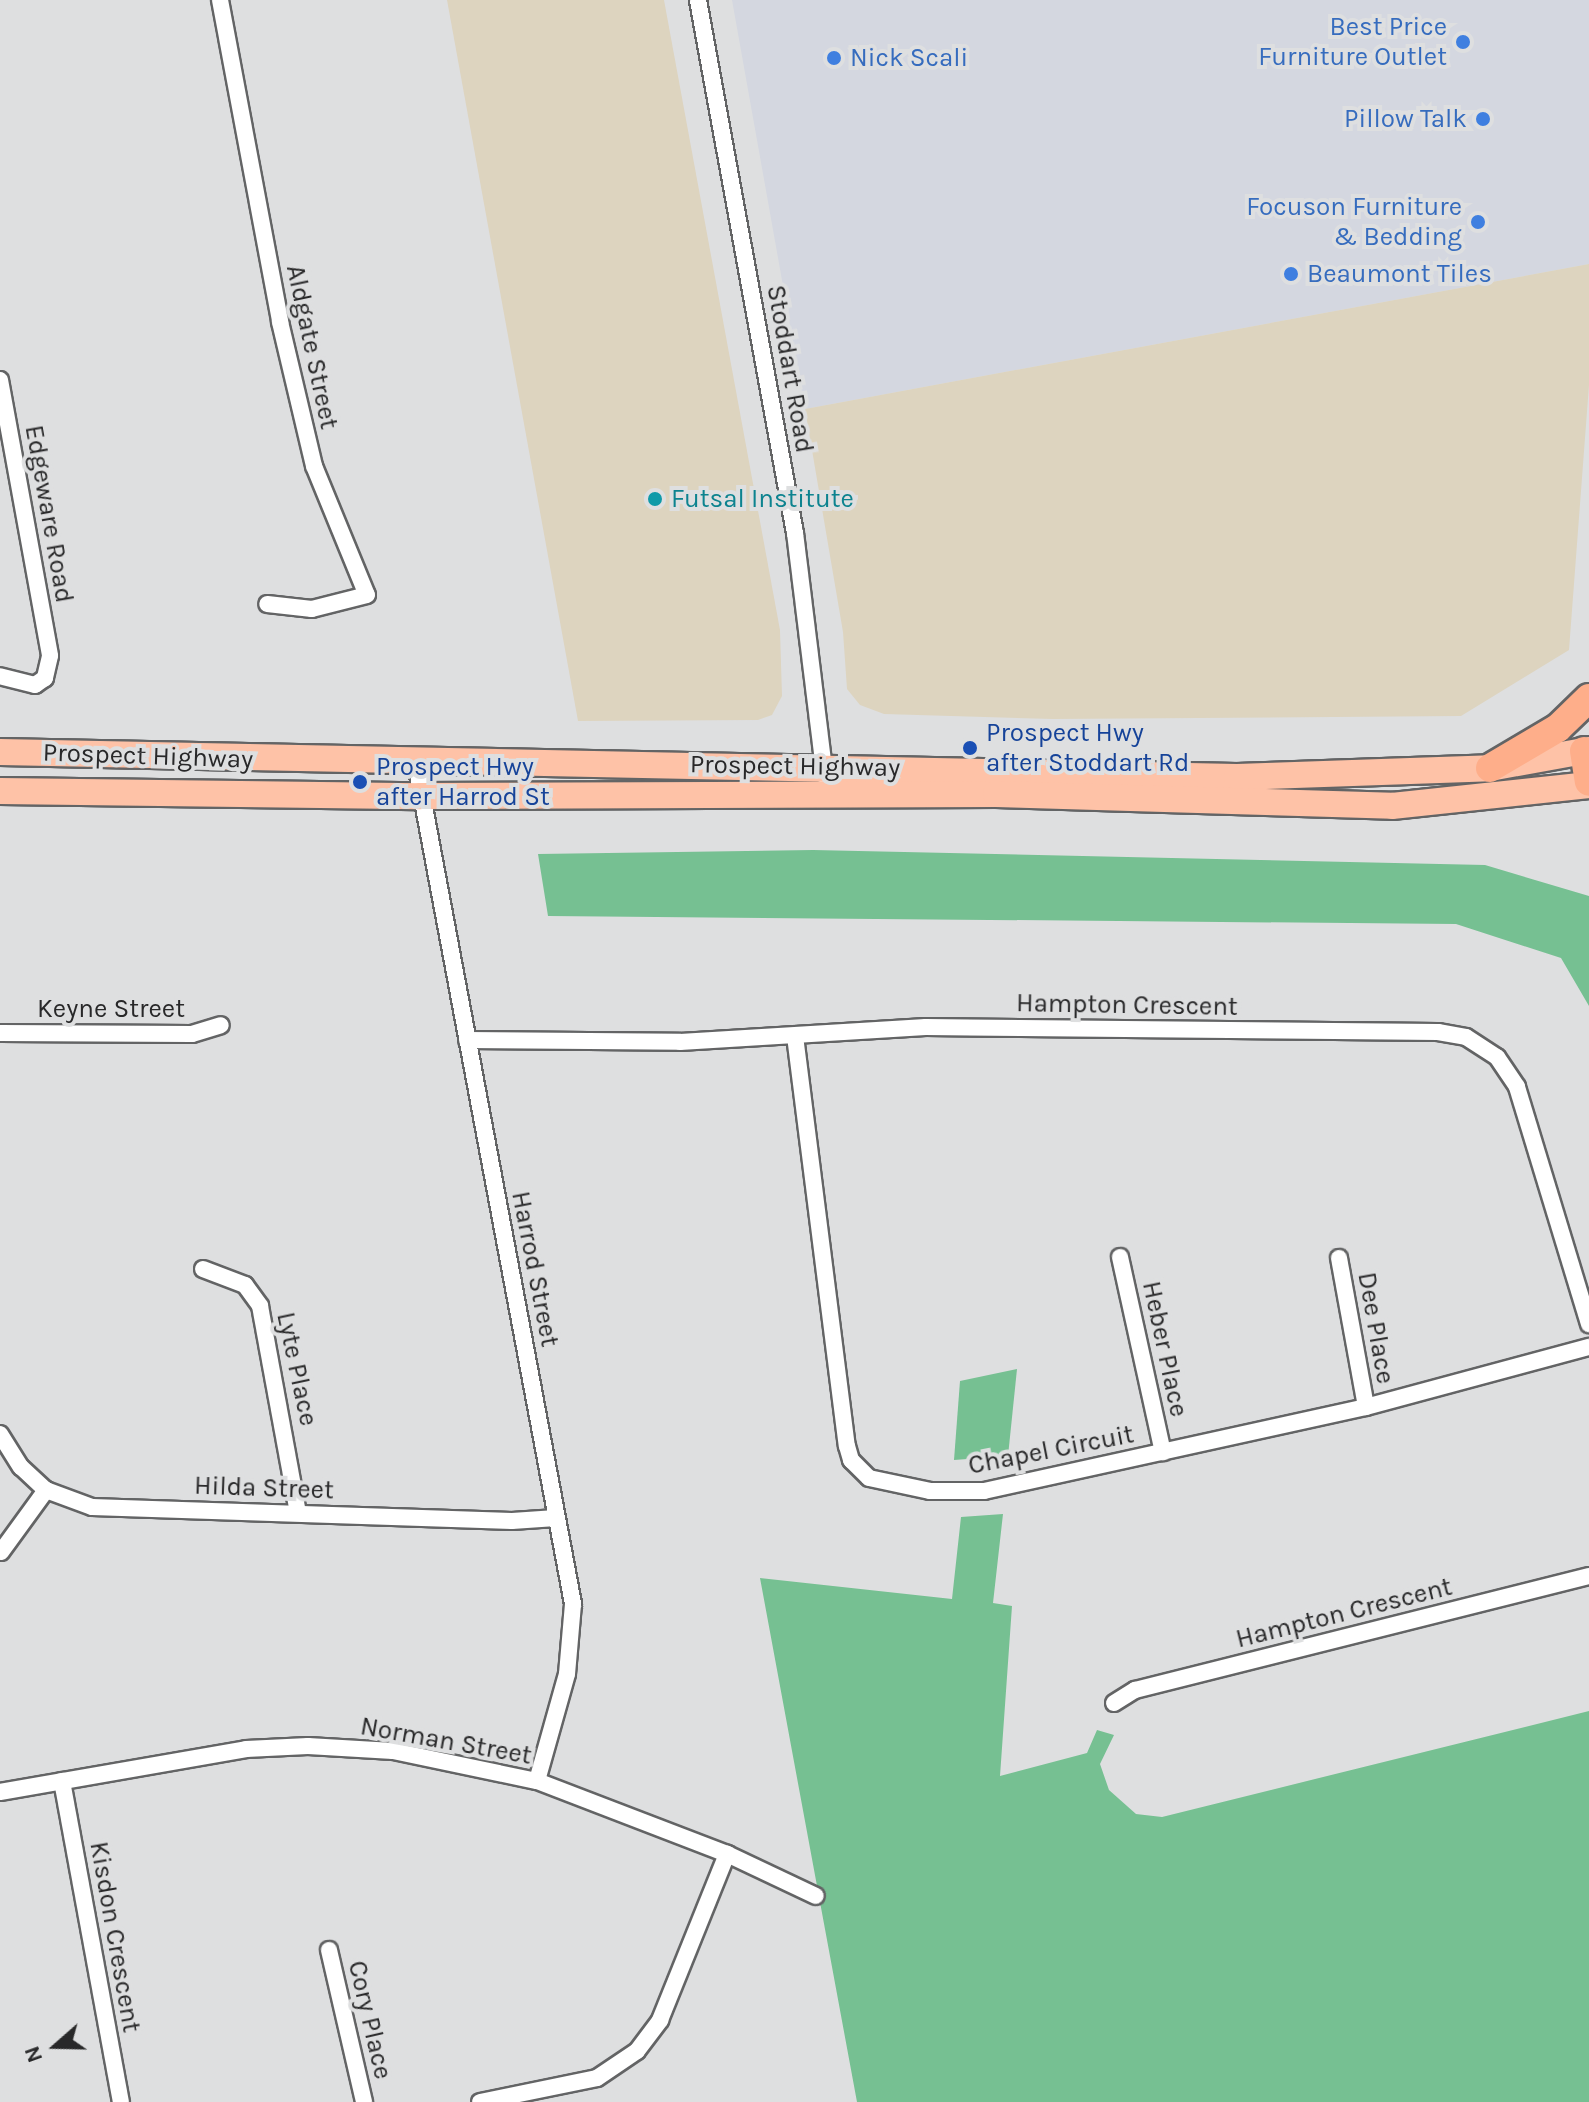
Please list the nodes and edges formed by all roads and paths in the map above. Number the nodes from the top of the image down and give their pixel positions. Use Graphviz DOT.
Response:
graph roads {
  1 [pos="220,0"];
  2 [pos="698,0"];
  3 [pos="0,380"];
  4 [pos="267,604"];
  5 [pos="0,676"];
  6 [pos="1589,698"];
  7 [pos="1586,751"];
  8 [pos="0,752"];
  9 [pos="416,764"];
  10 [pos="824,765"];
  11 [pos="1490,768"];
  12 [pos="1589,783"];
  13 [pos="0,791"];
  14 [pos="826,795"];
  15 [pos="420,796"];
  16 [pos="221,1025"];
  17 [pos="0,1033"];
  18 [pos="795,1036"];
  19 [pos="467,1040"];
  20 [pos="1120,1257"];
  21 [pos="1339,1258"];
  22 [pos="203,1269"];
  23 [pos="1589,1324"];
  24 [pos="1589,1347"];
  25 [pos="1366,1407"];
  26 [pos="0,1434"];
  27 [pos="1163,1452"];
  28 [pos="46,1490"];
  29 [pos="298,1513"];
  30 [pos="556,1518"];
  31 [pos="1,1552"];
  32 [pos="1589,1576"];
  33 [pos="1114,1703"];
  34 [pos="62,1781"];
  35 [pos="537,1781"];
  36 [pos="0,1792"];
  37 [pos="727,1854"];
  38 [pos="816,1896"];
  39 [pos="329,1950"];
  40 [pos="121,2102"];
  41 [pos="364,2102"];
  42 [pos="480,2102"];
  1 -- 4 [label="street, Aldgate Street"];
  2 -- 10 [label="street, Stoddart Road"];
  3 -- 5 [label="street, Edgeware Road"];
  6 -- 11 [label="highway"];
  7 -- 11 [label="main road, Prospect Highway"];
  7 -- 12 [label="highway"];
  8 -- 9 [label="main road, Prospect Highway"];
  9 -- 10 [label="main road, Prospect Highway"];
  9 -- 15 [label="street, Harrod Street"];
  10 -- 11 [label="main road, Prospect Highway"];
  10 -- 14 [label="street, Stoddart Road"];
  12 -- 14 [label="main road, Prospect Highway"];
  13 -- 15 [label="main road, Prospect Highway"];
  14 -- 15 [label="main road, Prospect Highway"];
  15 -- 19 [label="street, Harrod Street"];
  16 -- 17 [label="street, Keyne Street"];
  18 -- 19 [label="street, Hampton Crescent"];
  18 -- 23 [label="street, Hampton Crescent"];
  18 -- 27 [label="street, Chapel Circuit"];
  19 -- 30 [label="street, Harrod Street"];
  20 -- 27 [label="street, Heber Place"];
  21 -- 25 [label="street, Dee Place"];
  22 -- 29 [label="street, Lyte Place"];
  24 -- 25 [label="street, Chapel Circuit"];
  25 -- 27 [label="street, Chapel Circuit"];
  26 -- 28 [label="street, Hilda Street"];
  28 -- 29 [label="street, Hilda Street"];
  28 -- 31 [label="street"];
  29 -- 30 [label="street, Hilda Street"];
  30 -- 35 [label="street, Harrod Street"];
  32 -- 33 [label="street, Hampton Crescent"];
  34 -- 35 [label="street, Norman Street"];
  34 -- 36 [label="street, Norman Street"];
  34 -- 40 [label="street, Kisdon Crescent"];
  35 -- 37 [label="street, Norman Street"];
  37 -- 38 [label="street, Norman Street"];
  37 -- 42 [label="street"];
  39 -- 41 [label="street, Cory Place"];
}
